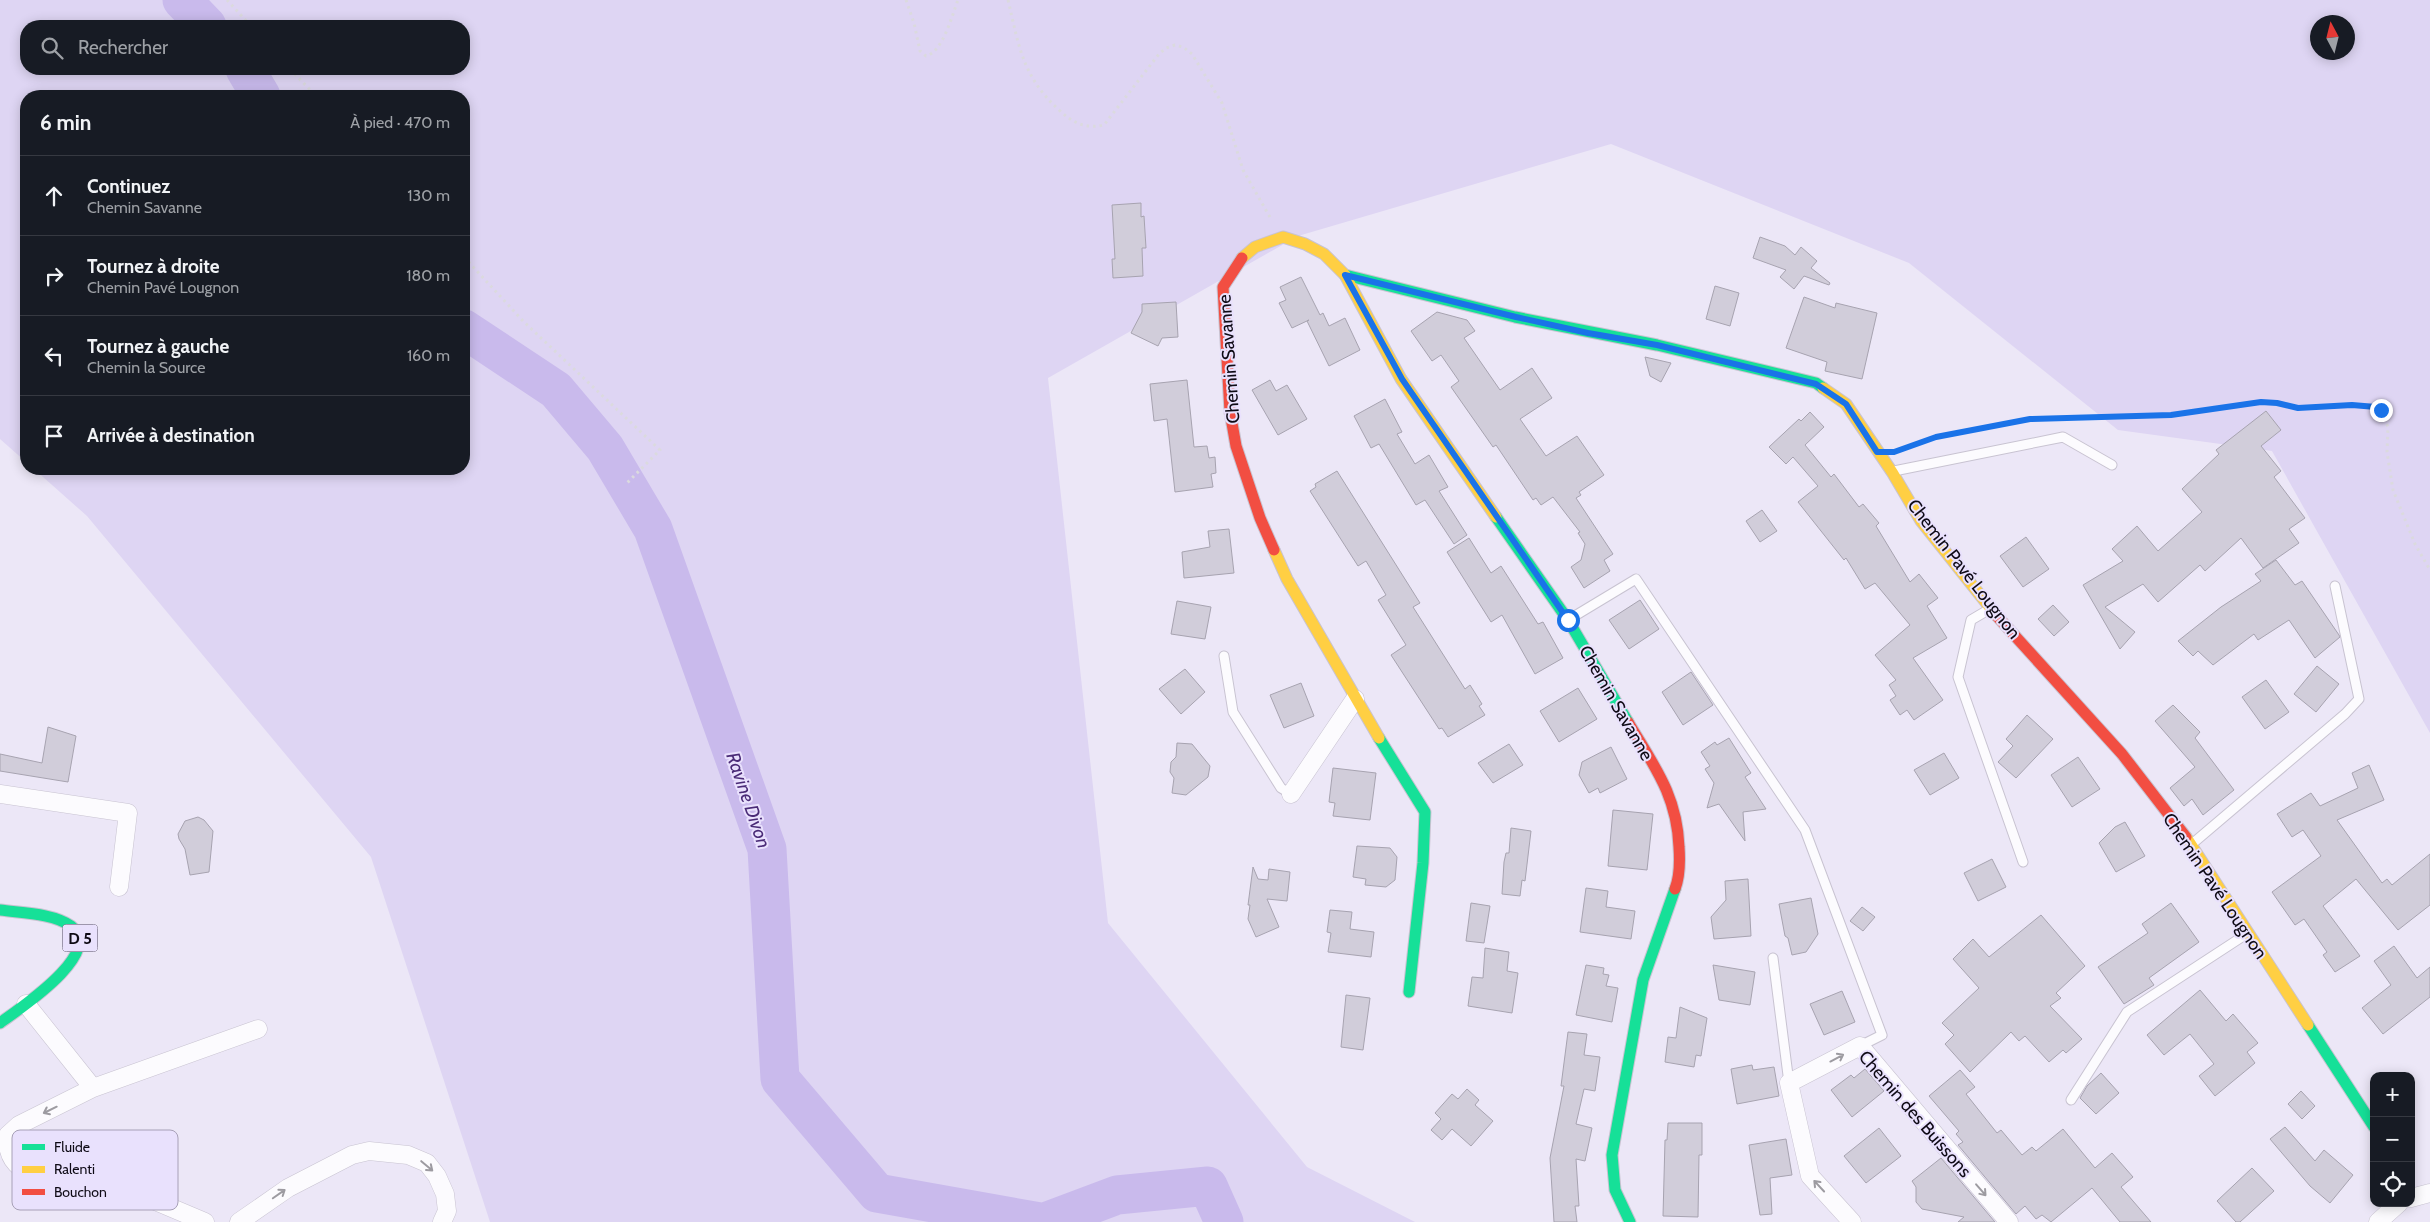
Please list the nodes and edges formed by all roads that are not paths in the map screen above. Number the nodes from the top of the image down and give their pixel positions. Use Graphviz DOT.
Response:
graph roads {
  1 [pos="1345,275"];
  2 [pos="2112,465"];
  3 [pos="1892,472"];
  4 [pos="2335,586"];
  5 [pos="1990,608"];
  6 [pos="1568,620"];
  7 [pos="1224,656"];
  8 [pos="1355,699"];
  9 [pos="0,794"];
  10 [pos="1291,794"];
  11 [pos="2191,844"];
  12 [pos="2023,862"];
  13 [pos="119,887"];
  14 [pos="0,910"];
  15 [pos="2248,933"];
  16 [pos="1773,958"];
  17 [pos="1408,992"];
  18 [pos="26,1004"];
  19 [pos="0,1023"];
  20 [pos="258,1029"];
  21 [pos="1860,1046"];
  22 [pos="1789,1083"];
  23 [pos="93,1088"];
  24 [pos="2072,1100"];
  25 [pos="2370,1121"];
  26 [pos="14,1130"];
  27 [pos="12,1132"];
  28 [pos="12,1160"];
  29 [pos="2430,1192"];
  30 [pos="2415,1197"];
  31 [pos="2395,1207"];
  32 [pos="177,1210"];
  33 [pos="205,1222"];
  34 [pos="239,1222"];
  35 [pos="442,1222"];
  36 [pos="1630,1222"];
  37 [pos="1852,1222"];
  38 [pos="2009,1222"];
  39 [pos="2378,1222"];
  1 -- 3 [label="street, Chemin Pavé Lougnon"];
  1 -- 6 [label="street, Chemin Savanne"];
  1 -- 8 [label="street, Chemin Savanne"];
  2 -- 3 [label="lane"];
  3 -- 5 [label="street, Chemin Pavé Lougnon"];
  4 -- 11 [label="lane"];
  5 -- 11 [label="street, Chemin Pavé Lougnon"];
  5 -- 12 [label="lane"];
  6 -- 21 [label="lane"];
  6 -- 36 [label="street, Chemin Savanne"];
  7 -- 10 [label="lane"];
  8 -- 10 [label="street"];
  8 -- 17 [label="street, Chemin Savanne"];
  9 -- 13 [label="street"];
  11 -- 15 [label="street, Chemin Pavé Lougnon"];
  14 -- 18 [label="street, D 5"];
  15 -- 24 [label="lane"];
  15 -- 25 [label="street, Chemin Pavé Lougnon"];
  16 -- 22 [label="lane"];
  18 -- 19 [label="street, D 5"];
  18 -- 23 [label="street"];
  20 -- 23 [label="street"];
  22 -- 21 [label="street, Chemin des Buissons, one-way"];
  21 -- 38 [label="street, Chemin des Buissons, one-way"];
  37 -- 22 [label="street, one-way"];
  23 -- 26 [label="street, one-way"];
  27 -- 28 [label="street, one-way"];
  29 -- 30 [label="street"];
  31 -- 39 [label="street"];
  32 -- 33 [label="street, one-way"];
  34 -- 35 [label="street, one-way"];
}
